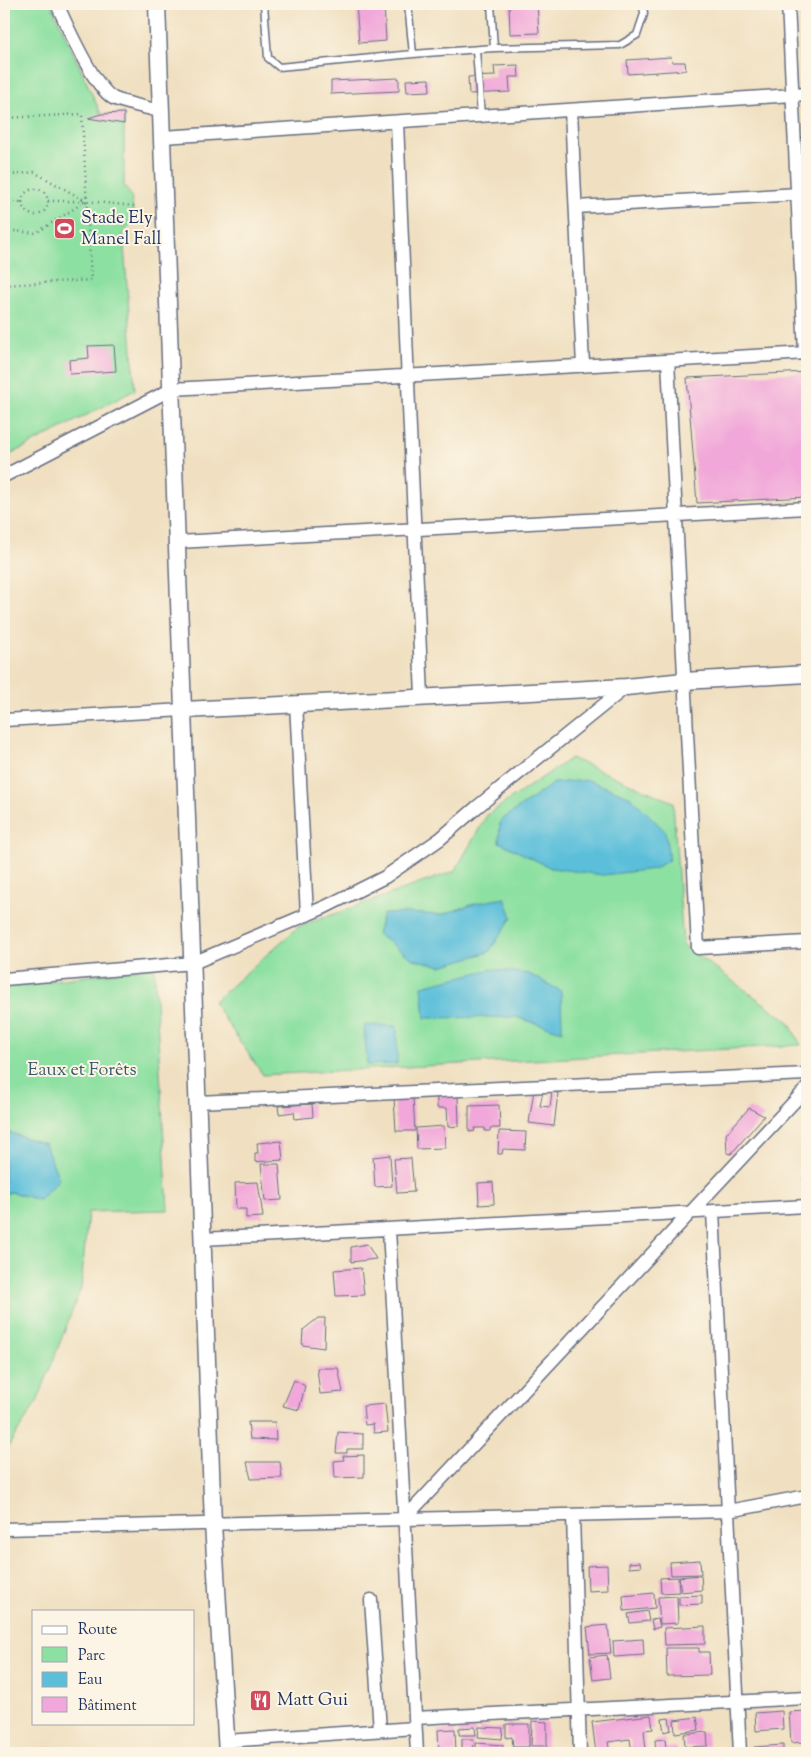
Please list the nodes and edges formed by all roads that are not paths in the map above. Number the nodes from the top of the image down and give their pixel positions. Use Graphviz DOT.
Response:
graph roads {
  1 [pos="57,4"];
  2 [pos="157,4"];
  3 [pos="264,4"];
  4 [pos="408,4"];
  5 [pos="490,4"];
  6 [pos="644,4"];
  7 [pos="788,4"];
  8 [pos="494,48"];
  9 [pos="476,50"];
  10 [pos="412,54"];
  11 [pos="807,94"];
  12 [pos="793,95"];
  13 [pos="571,110"];
  14 [pos="162,112"];
  15 [pos="481,116"];
  16 [pos="397,122"];
  17 [pos="163,137"];
  18 [pos="798,194"];
  19 [pos="576,207"];
  20 [pos="806,353"];
  21 [pos="668,361"];
  22 [pos="583,366"];
  23 [pos="409,376"];
  24 [pos="172,390"];
  25 [pos="4,476"];
  26 [pos="807,508"];
  27 [pos="675,516"];
  28 [pos="413,529"];
  29 [pos="178,542"];
  30 [pos="807,674"];
  31 [pos="684,681"];
  32 [pos="626,687"];
  33 [pos="422,696"];
  34 [pos="296,704"];
  35 [pos="184,710"];
  36 [pos="4,720"];
  37 [pos="307,915"];
  38 [pos="807,942"];
  39 [pos="193,963"];
  40 [pos="4,979"];
  41 [pos="807,1074"];
  42 [pos="807,1088"];
  43 [pos="198,1102"];
  44 [pos="807,1206"];
  45 [pos="713,1211"];
  46 [pos="690,1212"];
  47 [pos="389,1229"];
  48 [pos="203,1239"];
  49 [pos="807,1496"];
  50 [pos="728,1511"];
  51 [pos="573,1515"];
  52 [pos="404,1519"];
  53 [pos="213,1524"];
  54 [pos="4,1529"];
  55 [pos="370,1600"];
  56 [pos="807,1698"];
  57 [pos="738,1702"];
  58 [pos="578,1710"];
  59 [pos="415,1723"];
  60 [pos="380,1730"];
  61 [pos="227,1747"];
  62 [pos="417,1753"];
  63 [pos="580,1753"];
  64 [pos="740,1753"];
  1 -- 14 [label="street"];
  2 -- 14 [label="street"];
  3 -- 10 [label="lane"];
  4 -- 10 [label="lane"];
  5 -- 8 [label="lane"];
  6 -- 8 [label="lane"];
  7 -- 12 [label="street"];
  8 -- 9 [label="lane"];
  9 -- 10 [label="lane"];
  9 -- 15 [label="lane"];
  11 -- 12 [label="street"];
  12 -- 13 [label="street"];
  12 -- 18 [label="street"];
  13 -- 15 [label="street"];
  13 -- 19 [label="street"];
  14 -- 17 [label="street"];
  15 -- 16 [label="street"];
  16 -- 17 [label="street"];
  16 -- 23 [label="street"];
  17 -- 24 [label="street"];
  18 -- 19 [label="street"];
  18 -- 20 [label="street"];
  19 -- 22 [label="street"];
  20 -- 21 [label="street"];
  21 -- 22 [label="street"];
  21 -- 27 [label="street"];
  22 -- 23 [label="street"];
  23 -- 24 [label="street"];
  23 -- 28 [label="street"];
  24 -- 25 [label="street"];
  24 -- 29 [label="street"];
  26 -- 27 [label="street"];
  27 -- 28 [label="street"];
  27 -- 31 [label="street"];
  28 -- 29 [label="street"];
  28 -- 33 [label="street"];
  29 -- 35 [label="street"];
  30 -- 31 [label="street"];
  31 -- 32 [label="street"];
  31 -- 38 [label="street"];
  32 -- 33 [label="street"];
  32 -- 37 [label="street"];
  33 -- 34 [label="street"];
  34 -- 35 [label="street"];
  34 -- 37 [label="street"];
  35 -- 36 [label="street"];
  35 -- 39 [label="street"];
  37 -- 39 [label="street"];
  39 -- 40 [label="street"];
  39 -- 43 [label="street"];
  41 -- 43 [label="street"];
  42 -- 46 [label="street"];
  43 -- 48 [label="street"];
  44 -- 45 [label="street"];
  45 -- 46 [label="street"];
  45 -- 50 [label="street"];
  46 -- 47 [label="street"];
  46 -- 52 [label="street"];
  47 -- 48 [label="street"];
  47 -- 52 [label="street"];
  48 -- 53 [label="street"];
  49 -- 50 [label="street"];
  50 -- 51 [label="street"];
  50 -- 57 [label="street"];
  51 -- 52 [label="street"];
  51 -- 58 [label="street"];
  52 -- 53 [label="street"];
  52 -- 59 [label="street"];
  53 -- 54 [label="street"];
  53 -- 61 [label="street"];
  55 -- 60 [label="street"];
  56 -- 57 [label="street"];
  57 -- 58 [label="street"];
  57 -- 64 [label="street"];
  58 -- 59 [label="street"];
  58 -- 63 [label="street"];
  59 -- 60 [label="street"];
  59 -- 62 [label="street"];
  60 -- 61 [label="street"];
}
